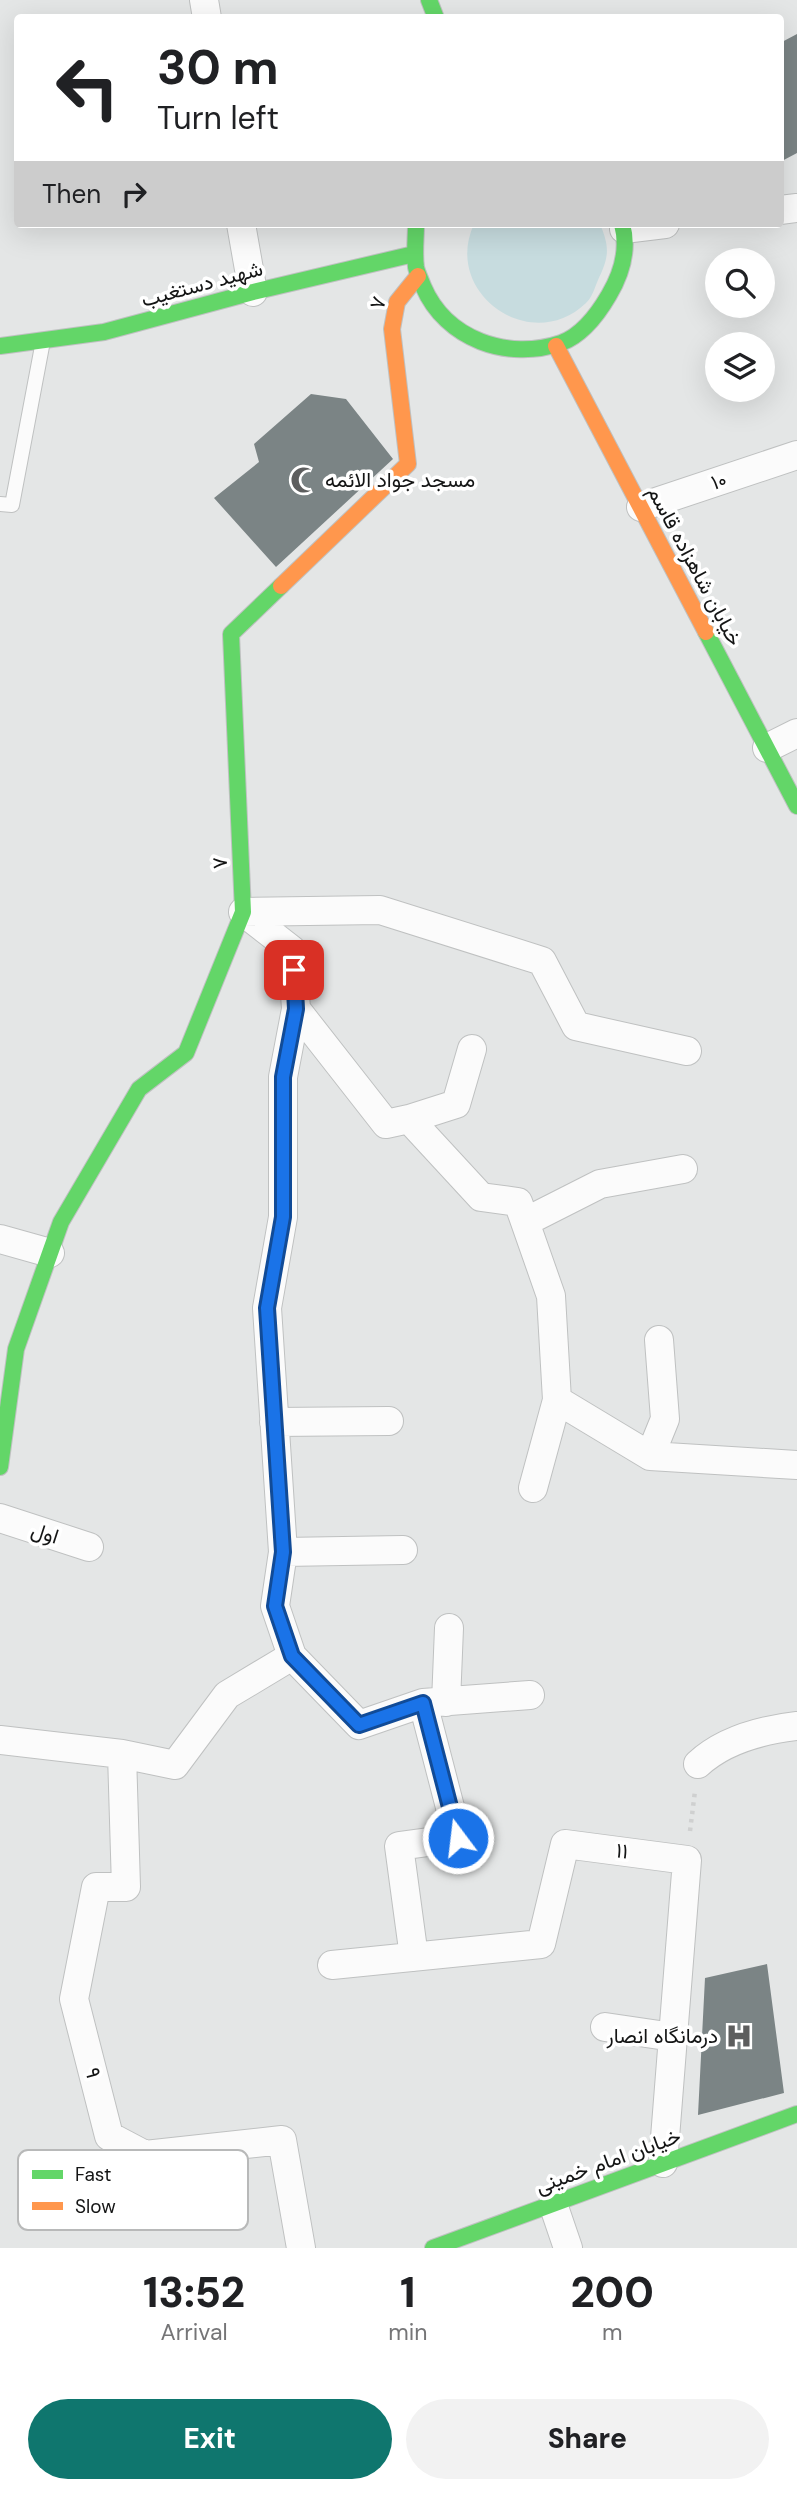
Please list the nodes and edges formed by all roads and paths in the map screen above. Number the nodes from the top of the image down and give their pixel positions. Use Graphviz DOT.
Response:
graph roads {
  1 [pos="243,228"];
  2 [pos="416,228"];
  3 [pos="623,228"];
  4 [pos="414,254"];
  5 [pos="418,276"];
  6 [pos="253,292"];
  7 [pos="44,340"];
  8 [pos="556,345"];
  9 [pos="0,346"];
  10 [pos="797,455"];
  11 [pos="0,504"];
  12 [pos="641,507"];
  13 [pos="797,733"];
  14 [pos="767,748"];
  15 [pos="797,806"];
  16 [pos="243,912"];
  17 [pos="296,1009"];
  18 [pos="472,1049"];
  19 [pos="687,1051"];
  20 [pos="409,1119"];
  21 [pos="683,1169"];
  22 [pos="525,1222"];
  23 [pos="0,1240"];
  24 [pos="50,1253"];
  25 [pos="659,1339"];
  26 [pos="8,1349"];
  27 [pos="557,1400"];
  28 [pos="390,1421"];
  29 [pos="274,1422"];
  30 [pos="650,1456"];
  31 [pos="797,1465"];
  32 [pos="0,1467"];
  33 [pos="533,1488"];
  34 [pos="0,1518"];
  35 [pos="89,1548"];
  36 [pos="403,1550"];
  37 [pos="283,1552"];
  38 [pos="449,1628"];
  39 [pos="292,1656"];
  40 [pos="530,1695"];
  41 [pos="434,1703"];
  42 [pos="797,1726"];
  43 [pos="0,1740"];
  44 [pos="122,1754"];
  45 [pos="698,1764"];
  46 [pos="687,1860"];
  47 [pos="414,1957"];
  48 [pos="331,1965"];
  49 [pos="605,2027"];
  50 [pos="673,2037"];
  51 [pos="797,2114"];
  52 [pos="136,2150"];
  53 [pos="191,2150"];
  54 [pos="663,2163"];
  55 [pos="553,2204"];
  56 [pos="301,2248"];
  57 [pos="433,2248"];
  58 [pos="568,2248"];
  1 -- 6 [label="street"];
  2 -- 4 [label="street"];
  3 -- 8 [label="street"];
  4 -- 5 [label="street"];
  4 -- 6 [label="street, شهید دستغیب"];
  5 -- 8 [label="street"];
  5 -- 16 [label="street, ۷"];
  6 -- 7 [label="street, شهید دستغیب"];
  7 -- 9 [label="street, شهید دستغیب"];
  7 -- 11 [label="lane"];
  8 -- 12 [label="street, خیابان شاهزاده قاسم"];
  10 -- 12 [label="street, ۱۰"];
  12 -- 14 [label="street, خیابان شاهزاده قاسم"];
  13 -- 14 [label="street"];
  14 -- 15 [label="street, خیابان شاهزاده قاسم"];
  16 -- 17 [label="street"];
  16 -- 19 [label="street"];
  16 -- 24 [label="street, ۷"];
  17 -- 20 [label="street"];
  17 -- 29 [label="street"];
  18 -- 20 [label="street"];
  20 -- 22 [label="street"];
  21 -- 22 [label="street"];
  22 -- 27 [label="street"];
  23 -- 24 [label="street"];
  24 -- 26 [label="street, ۷"];
  25 -- 30 [label="street"];
  26 -- 32 [label="street, ۷"];
  27 -- 30 [label="street"];
  27 -- 33 [label="street"];
  28 -- 29 [label="street"];
  29 -- 37 [label="street"];
  30 -- 31 [label="street"];
  34 -- 35 [label="street, اول"];
  36 -- 37 [label="street"];
  37 -- 39 [label="street"];
  38 -- 41 [label="street"];
  39 -- 41 [label="street"];
  39 -- 44 [label="street"];
  40 -- 41 [label="street"];
  41 -- 47 [label="street"];
  42 -- 45 [label="street"];
  43 -- 44 [label="street"];
  44 -- 52 [label="street, ۹"];
  45 -- 46 [label="path"];
  46 -- 47 [label="street, ۱۱"];
  46 -- 50 [label="street"];
  47 -- 48 [label="street, ۱۱"];
  49 -- 50 [label="street"];
  50 -- 54 [label="street"];
  51 -- 54 [label="street, خیابان امام خمینی"];
  53 -- 56 [label="street, ۹"];
  54 -- 55 [label="street, خیابان امام خمینی"];
  55 -- 57 [label="street, خیابان امام خمینی"];
  55 -- 58 [label="street"];
}
